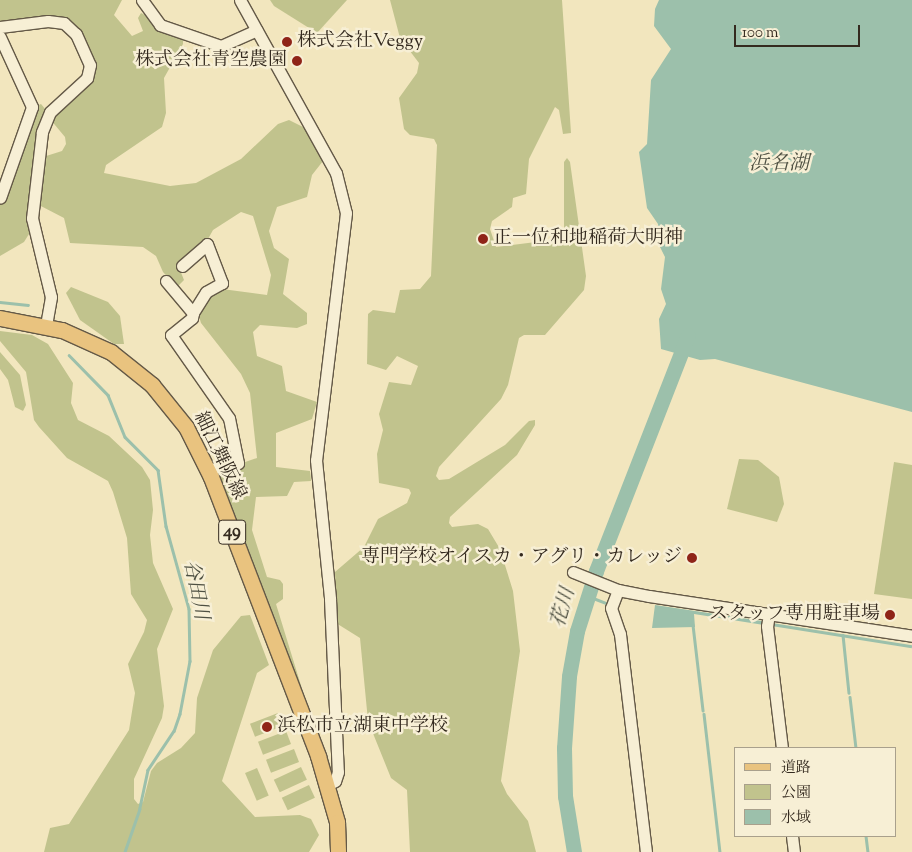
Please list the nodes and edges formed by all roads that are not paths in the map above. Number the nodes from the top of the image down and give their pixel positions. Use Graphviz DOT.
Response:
graph roads {
  1 [pos="142,0"];
  2 [pos="240,0"];
  3 [pos="0,27"];
  4 [pos="257,30"];
  5 [pos="0,37"];
  6 [pos="1,193"];
  7 [pos="182,266"];
  8 [pos="166,281"];
  9 [pos="193,313"];
  10 [pos="0,318"];
  11 [pos="46,326"];
  12 [pos="208,470"];
  13 [pos="573,572"];
  14 [pos="616,590"];
  15 [pos="769,614"];
  16 [pos="912,636"];
  17 [pos="782,747"];
  18 [pos="327,785"];
  19 [pos="792,837"];
  20 [pos="338,852"];
  21 [pos="646,852"];
  22 [pos="794,852"];
  1 -- 4 [label="street"];
  2 -- 4 [label="street"];
  3 -- 11 [label="street"];
  4 -- 18 [label="street"];
  5 -- 6 [label="street"];
  7 -- 9 [label="street"];
  8 -- 9 [label="street"];
  9 -- 12 [label="street"];
  10 -- 11 [label="main road, 細江舞阪線 / 49"];
  11 -- 12 [label="main road, 細江舞阪線 / 49"];
  12 -- 18 [label="main road, 細江舞阪線 / 49"];
  13 -- 14 [label="street"];
  14 -- 15 [label="street"];
  14 -- 21 [label="street"];
  15 -- 16 [label="street"];
  15 -- 17 [label="street"];
  18 -- 20 [label="main road, 細江舞阪線 / 49"];
  19 -- 22 [label="street"];
}
